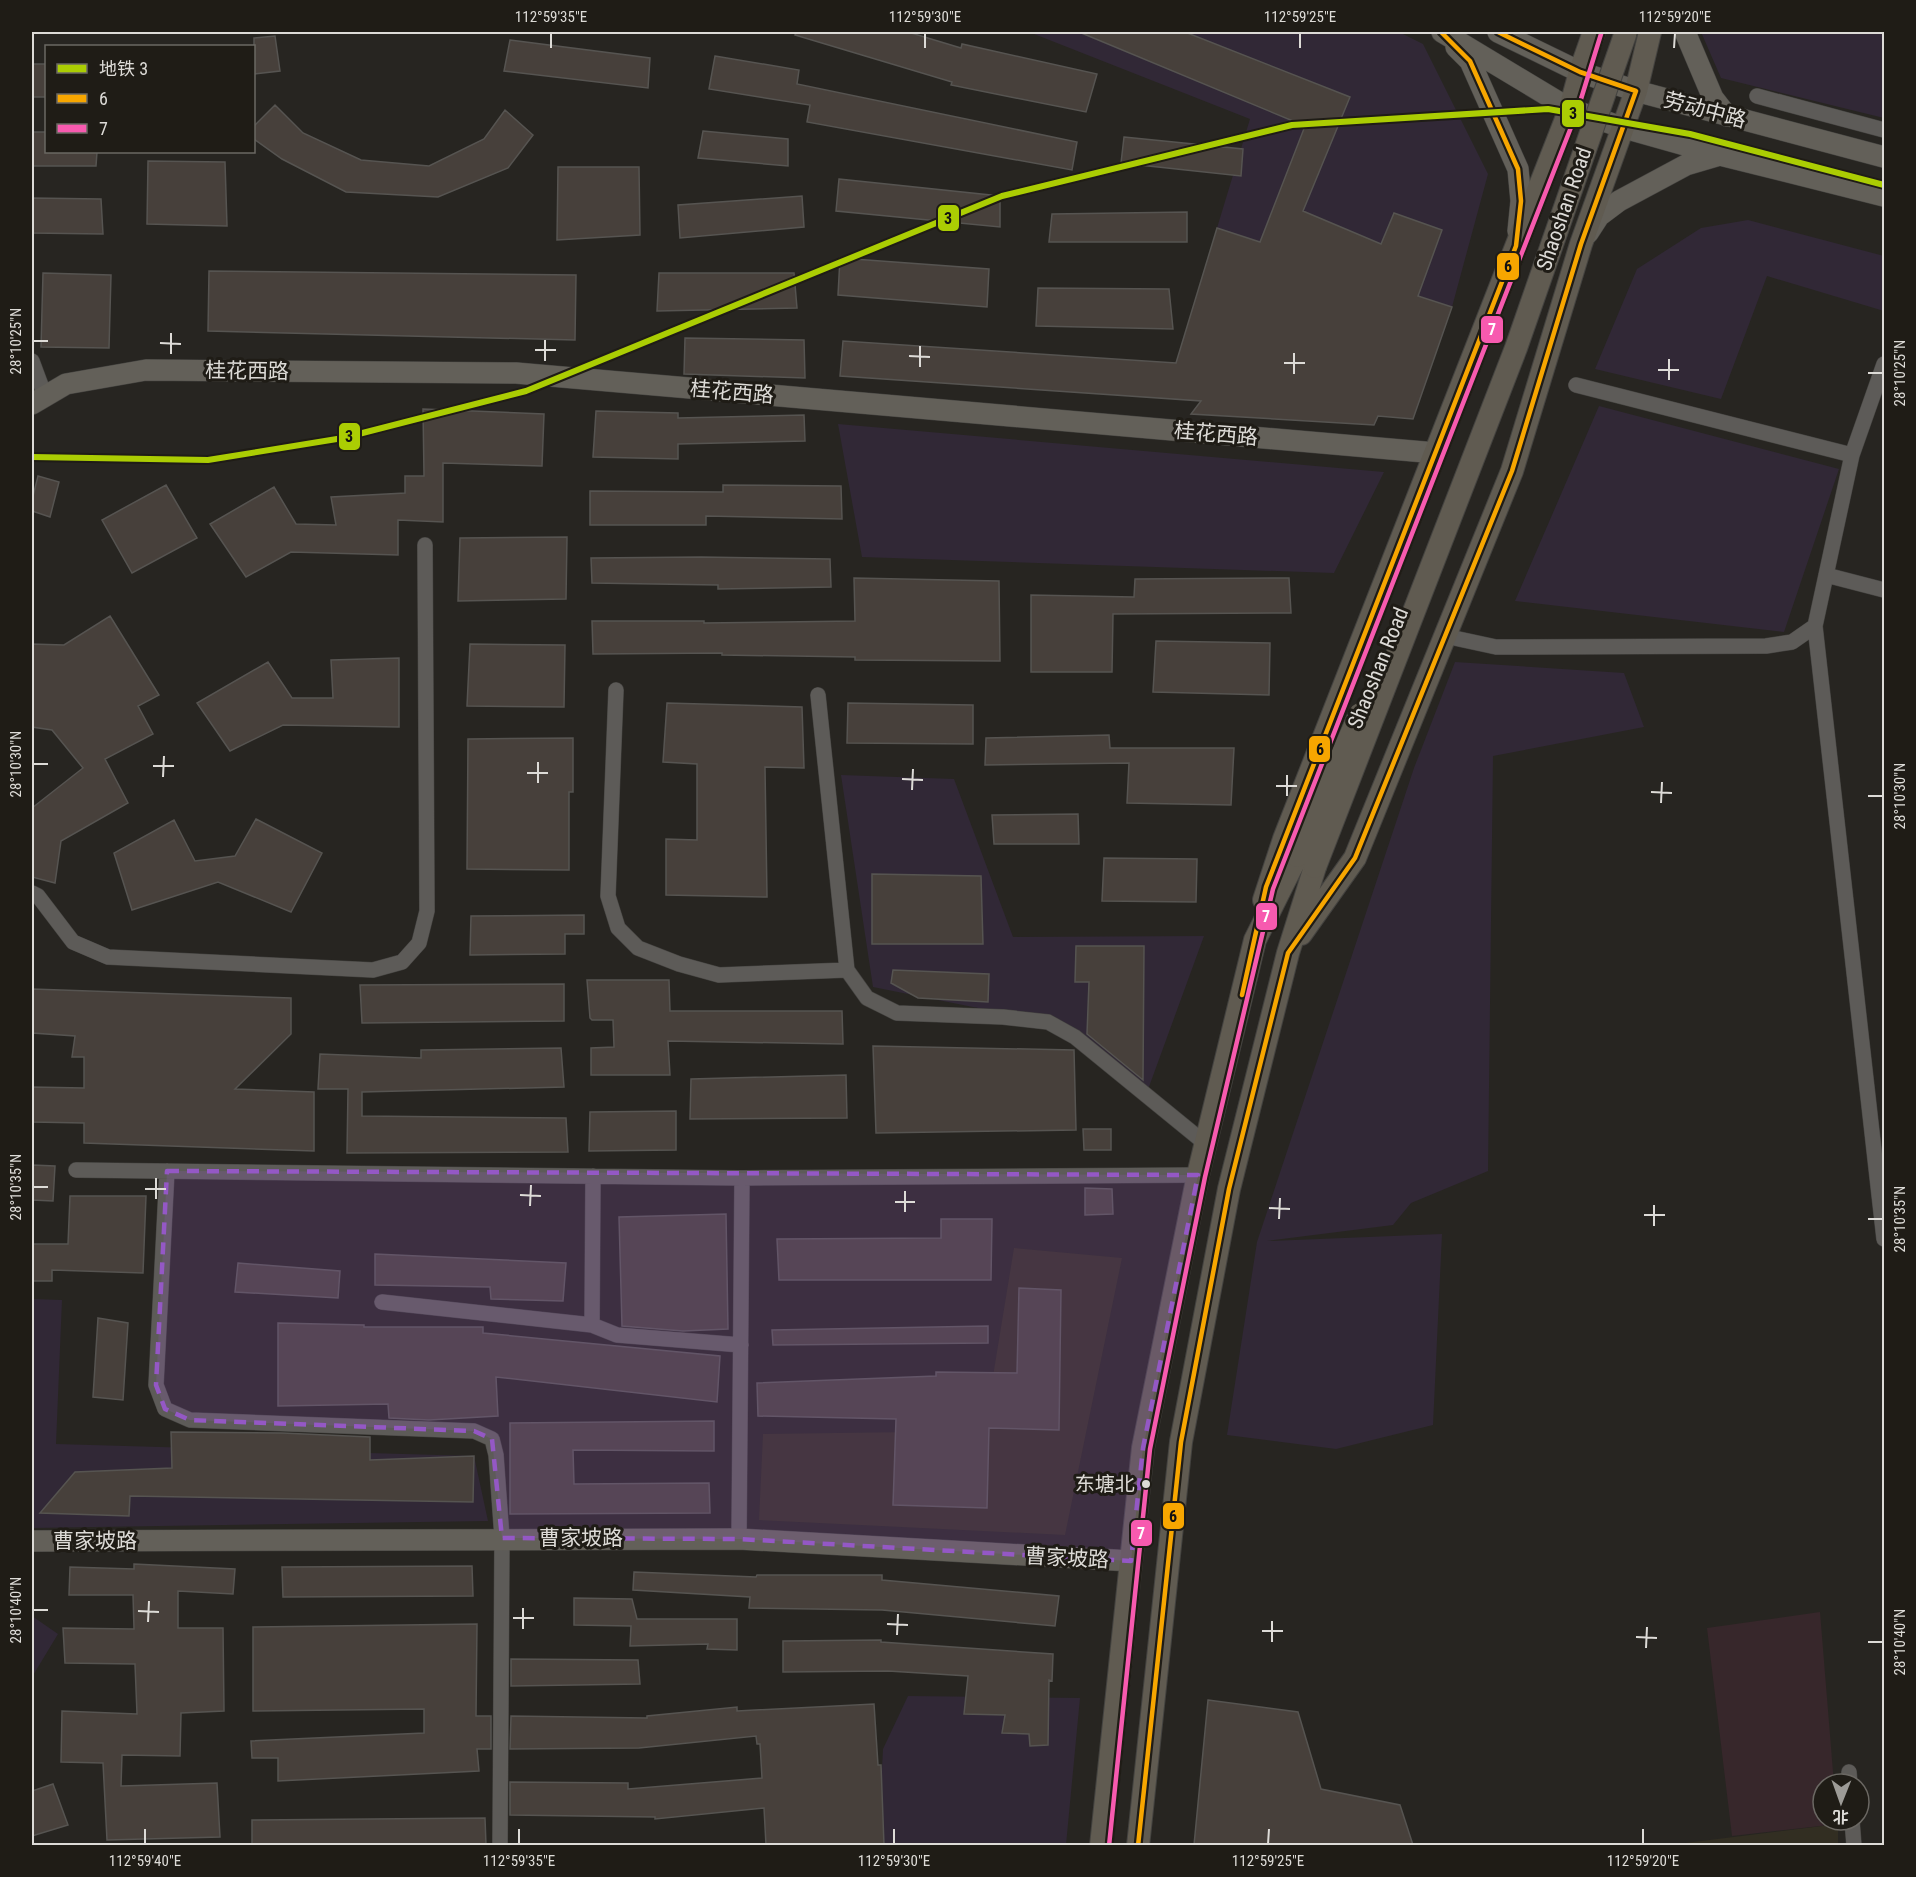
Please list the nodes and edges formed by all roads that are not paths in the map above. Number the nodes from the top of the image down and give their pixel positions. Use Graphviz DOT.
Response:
graph roads {
  1 [pos="1442,32"];
  2 [pos="1498,32"];
  3 [pos="1594,32"];
  4 [pos="1612,32"];
  5 [pos="1626,32"];
  6 [pos="1650,32"];
  7 [pos="1685,32"];
  8 [pos="1580,72"];
  9 [pos="1636,91"];
  10 [pos="1757,96"];
  11 [pos="1570,109"];
  12 [pos="1727,116"];
  13 [pos="1624,128"];
  14 [pos="1884,130"];
  15 [pos="1720,155"];
  16 [pos="1884,157"];
  17 [pos="1884,196"];
  18 [pos="1581,244"];
  19 [pos="1516,246"];
  20 [pos="32,362"];
  21 [pos="1884,364"];
  22 [pos="1576,386"];
  23 [pos="38,400"];
  24 [pos="1436,453"];
  25 [pos="1852,455"];
  26 [pos="425,545"];
  27 [pos="1826,575"];
  28 [pos="1884,590"];
  29 [pos="1815,626"];
  30 [pos="1445,636"];
  31 [pos="616,690"];
  32 [pos="818,696"];
  33 [pos="1306,862"];
  34 [pos="32,893"];
  35 [pos="1255,940"];
  36 [pos="1288,953"];
  37 [pos="847,970"];
  38 [pos="1206,1144"];
  39 [pos="76,1170"];
  40 [pos="167,1171"];
  41 [pos="1198,1174"];
  42 [pos="593,1176"];
  43 [pos="742,1178"];
  44 [pos="1884,1239"];
  45 [pos="382,1302"];
  46 [pos="592,1325"];
  47 [pos="741,1345"];
  48 [pos="502,1538"];
  49 [pos="739,1539"];
  50 [pos="32,1541"];
  51 [pos="1131,1562"];
  52 [pos="500,1845"];
  53 [pos="1101,1845"];
  54 [pos="1138,1845"];
  1 -- 11 [label="street, 劳动中路"];
  1 -- 19 [label="street"];
  2 -- 8 [label="street, 劳动中路"];
  3 -- 8 [label="main road"];
  4 -- 33 [label="main road, Shaoshan Road, bridge"];
  5 -- 33 [label="main road, Shaoshan Road, bridge"];
  6 -- 9 [label="main road"];
  7 -- 12 [label="street"];
  8 -- 9 [label="street, 劳动中路"];
  8 -- 11 [label="main road"];
  9 -- 12 [label="street, 劳动中路"];
  9 -- 13 [label="main road"];
  10 -- 14 [label="street"];
  11 -- 13 [label="street, 劳动中路"];
  11 -- 19 [label="main road"];
  12 -- 16 [label="street, 劳动中路"];
  13 -- 15 [label="street, 劳动中路"];
  13 -- 18 [label="main road"];
  15 -- 17 [label="street, 劳动中路"];
  15 -- 18 [label="street"];
  18 -- 30 [label="main road"];
  19 -- 24 [label="main road"];
  20 -- 23 [label="street"];
  21 -- 25 [label="street"];
  22 -- 25 [label="street"];
  23 -- 24 [label="street, 桂花西路"];
  24 -- 35 [label="main road"];
  25 -- 27 [label="street"];
  26 -- 34 [label="street"];
  27 -- 28 [label="street"];
  27 -- 29 [label="street"];
  29 -- 30 [label="street"];
  29 -- 44 [label="street"];
  30 -- 36 [label="main road"];
  31 -- 37 [label="street"];
  32 -- 37 [label="street"];
  33 -- 35 [label="main road, Shaoshan Road"];
  33 -- 36 [label="main road, Shaoshan Road"];
  35 -- 38 [label="main road, Shaoshan Road"];
  36 -- 54 [label="main road, Shaoshan Road"];
  37 -- 38 [label="street"];
  38 -- 41 [label="main road, Shaoshan Road"];
  39 -- 40 [label="street"];
  40 -- 42 [label="street"];
  40 -- 48 [label="street"];
  41 -- 43 [label="street"];
  41 -- 51 [label="main road, Shaoshan Road"];
  42 -- 43 [label="street"];
  42 -- 46 [label="street"];
  43 -- 47 [label="street"];
  45 -- 46 [label="street"];
  46 -- 47 [label="street"];
  47 -- 49 [label="street"];
  48 -- 49 [label="street, 曹家坡路"];
  48 -- 50 [label="street, 曹家坡路"];
  48 -- 52 [label="street"];
  49 -- 51 [label="street, 曹家坡路"];
  51 -- 53 [label="main road, Shaoshan Road"];
}
